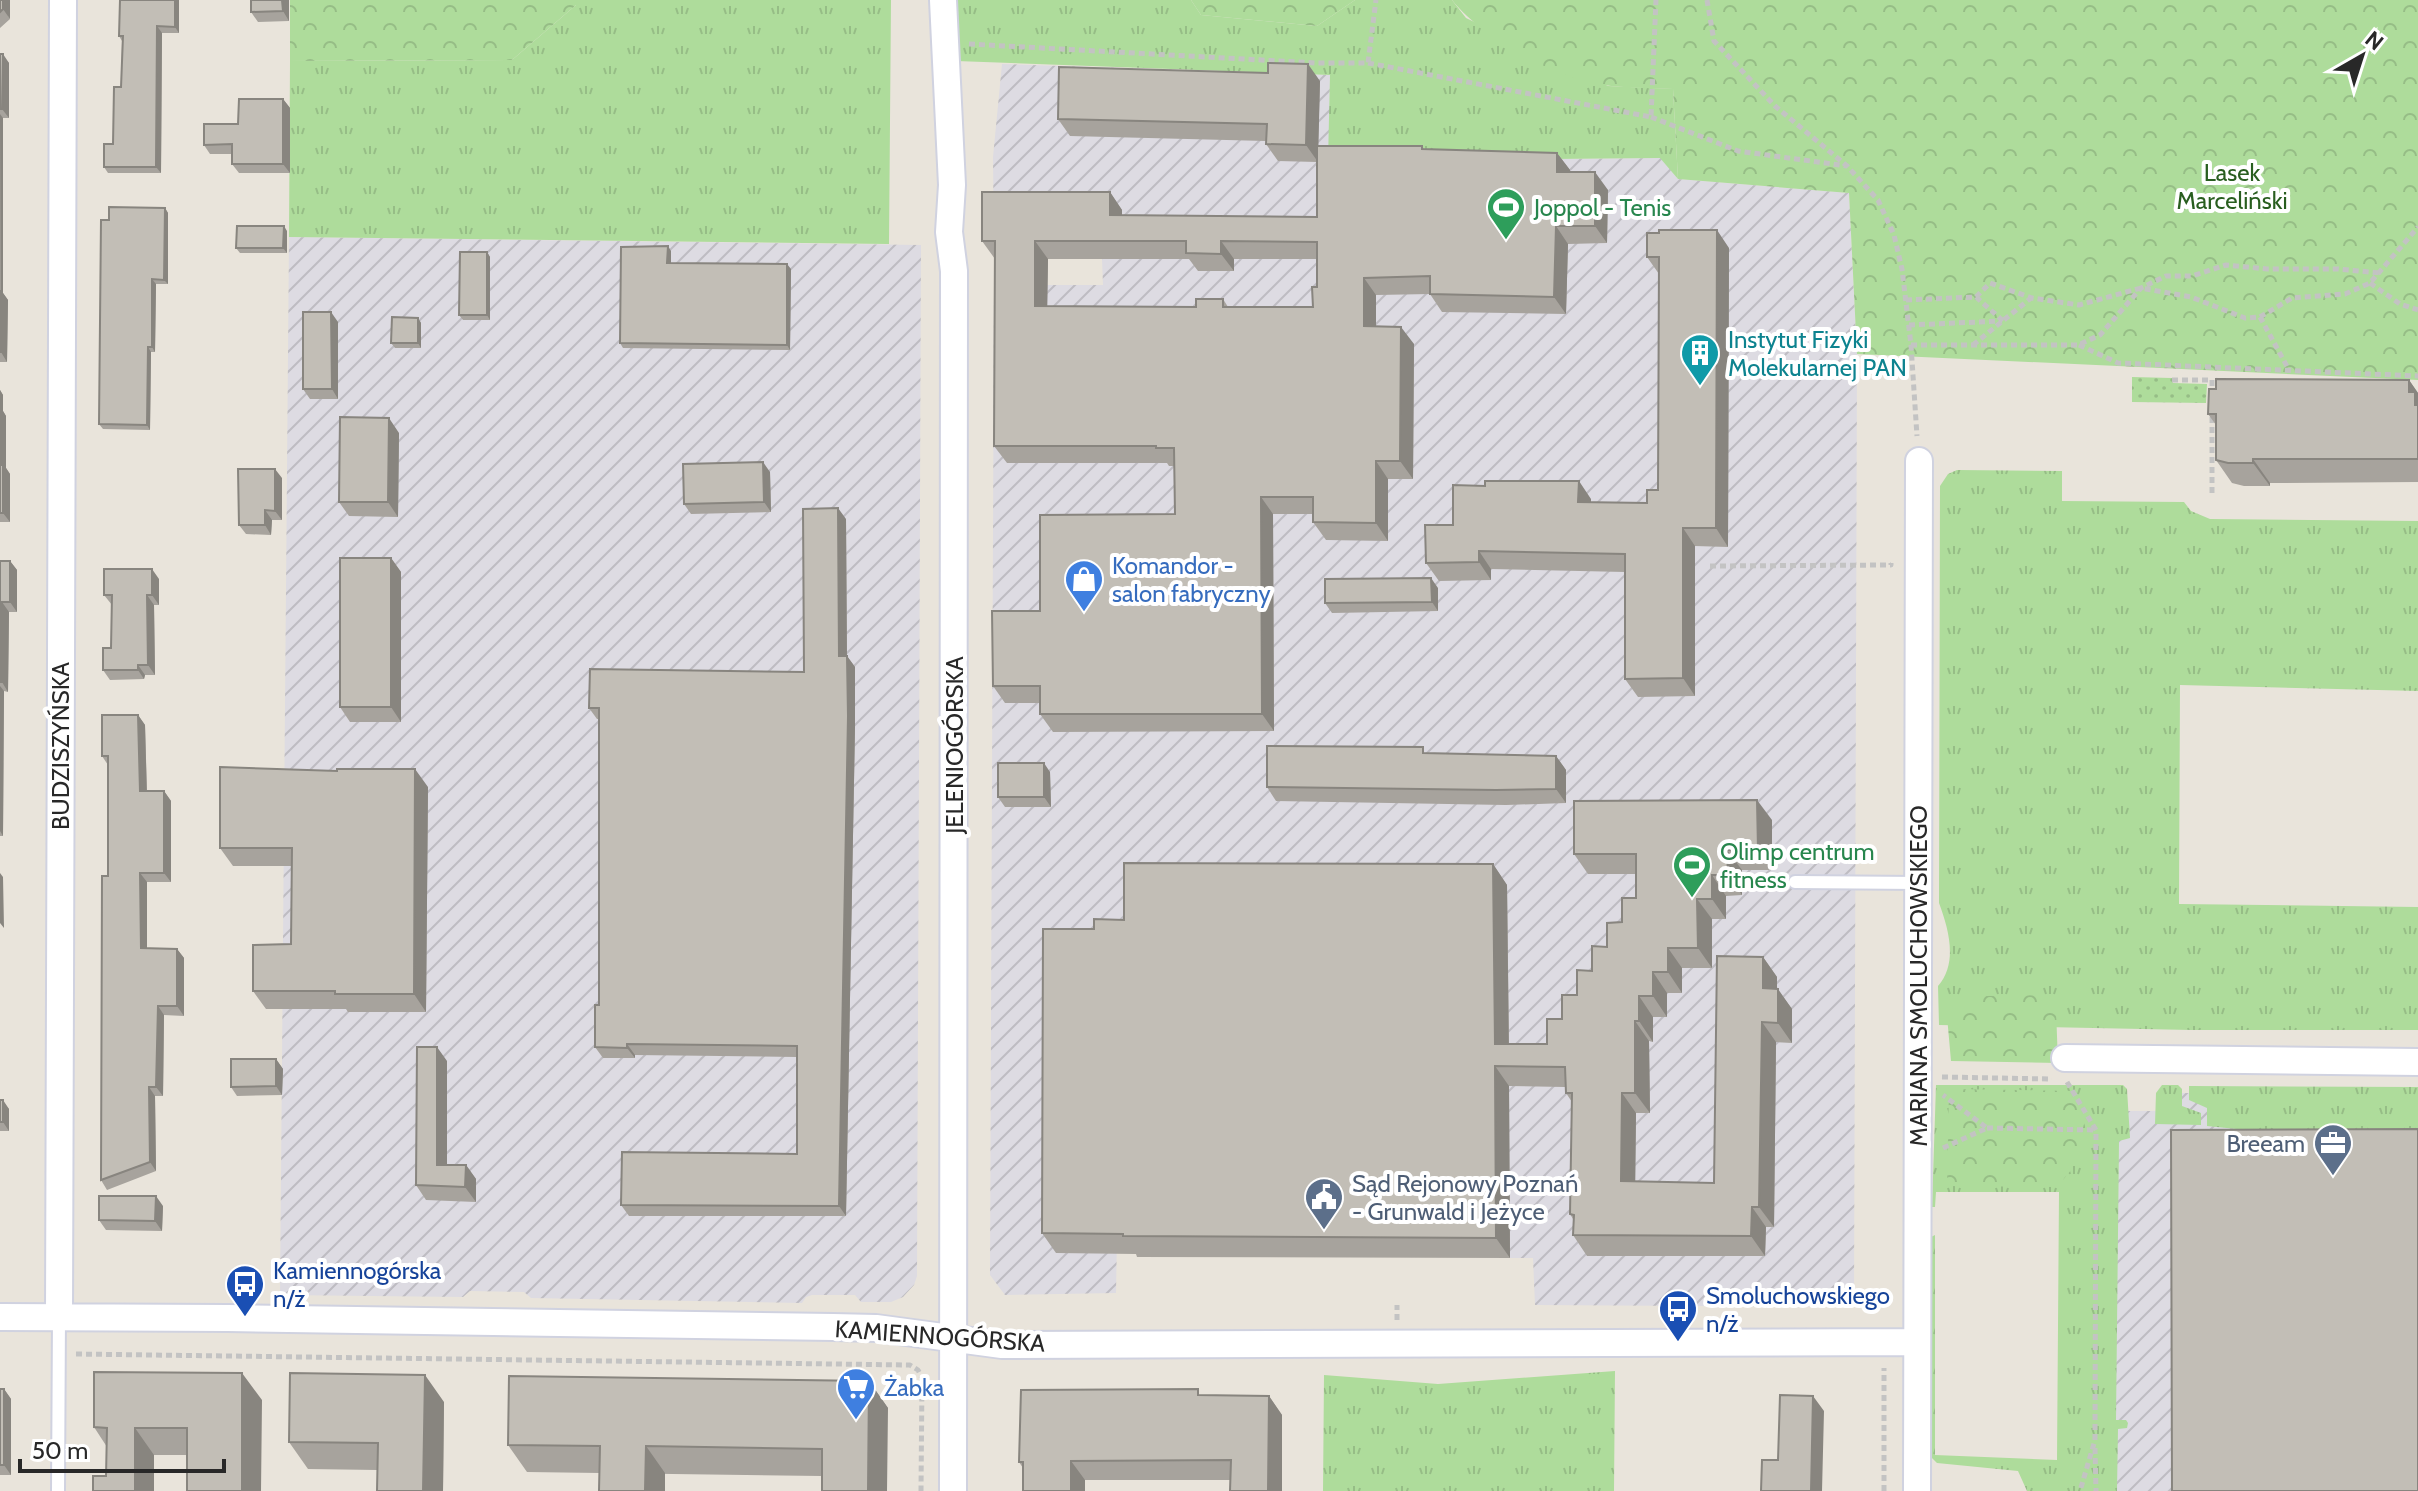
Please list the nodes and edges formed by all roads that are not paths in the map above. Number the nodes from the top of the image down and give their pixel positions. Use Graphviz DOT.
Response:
graph roads {
  1 [pos="63,0"];
  2 [pos="943,0"];
  3 [pos="1919,461"];
  4 [pos="1795,882"];
  5 [pos="1919,883"];
  6 [pos="2065,1058"];
  7 [pos="2418,1062"];
  8 [pos="59,1316"];
  9 [pos="0,1317"];
  10 [pos="953,1338"];
  11 [pos="1917,1342"];
  12 [pos="58,1491"];
  13 [pos="953,1491"];
  14 [pos="1917,1491"];
  1 -- 8 [label="street, BUDZISZYŃSKA"];
  2 -- 10 [label="street, JELENIOGÓRSKA"];
  3 -- 5 [label="street, MARIANA SMOLUCHOWSKIEGO"];
  4 -- 5 [label="lane"];
  5 -- 11 [label="street, MARIANA SMOLUCHOWSKIEGO"];
  6 -- 7 [label="street"];
  8 -- 9 [label="street, KAMIENNOGÓRSKA"];
  8 -- 10 [label="street, KAMIENNOGÓRSKA"];
  8 -- 12 [label="lane, BUDZISZYŃSKA"];
  10 -- 11 [label="street, KAMIENNOGÓRSKA"];
  10 -- 13 [label="street, JELENIOGÓRSKA"];
  11 -- 14 [label="street, MARIANA SMOLUCHOWSKIEGO"];
}
